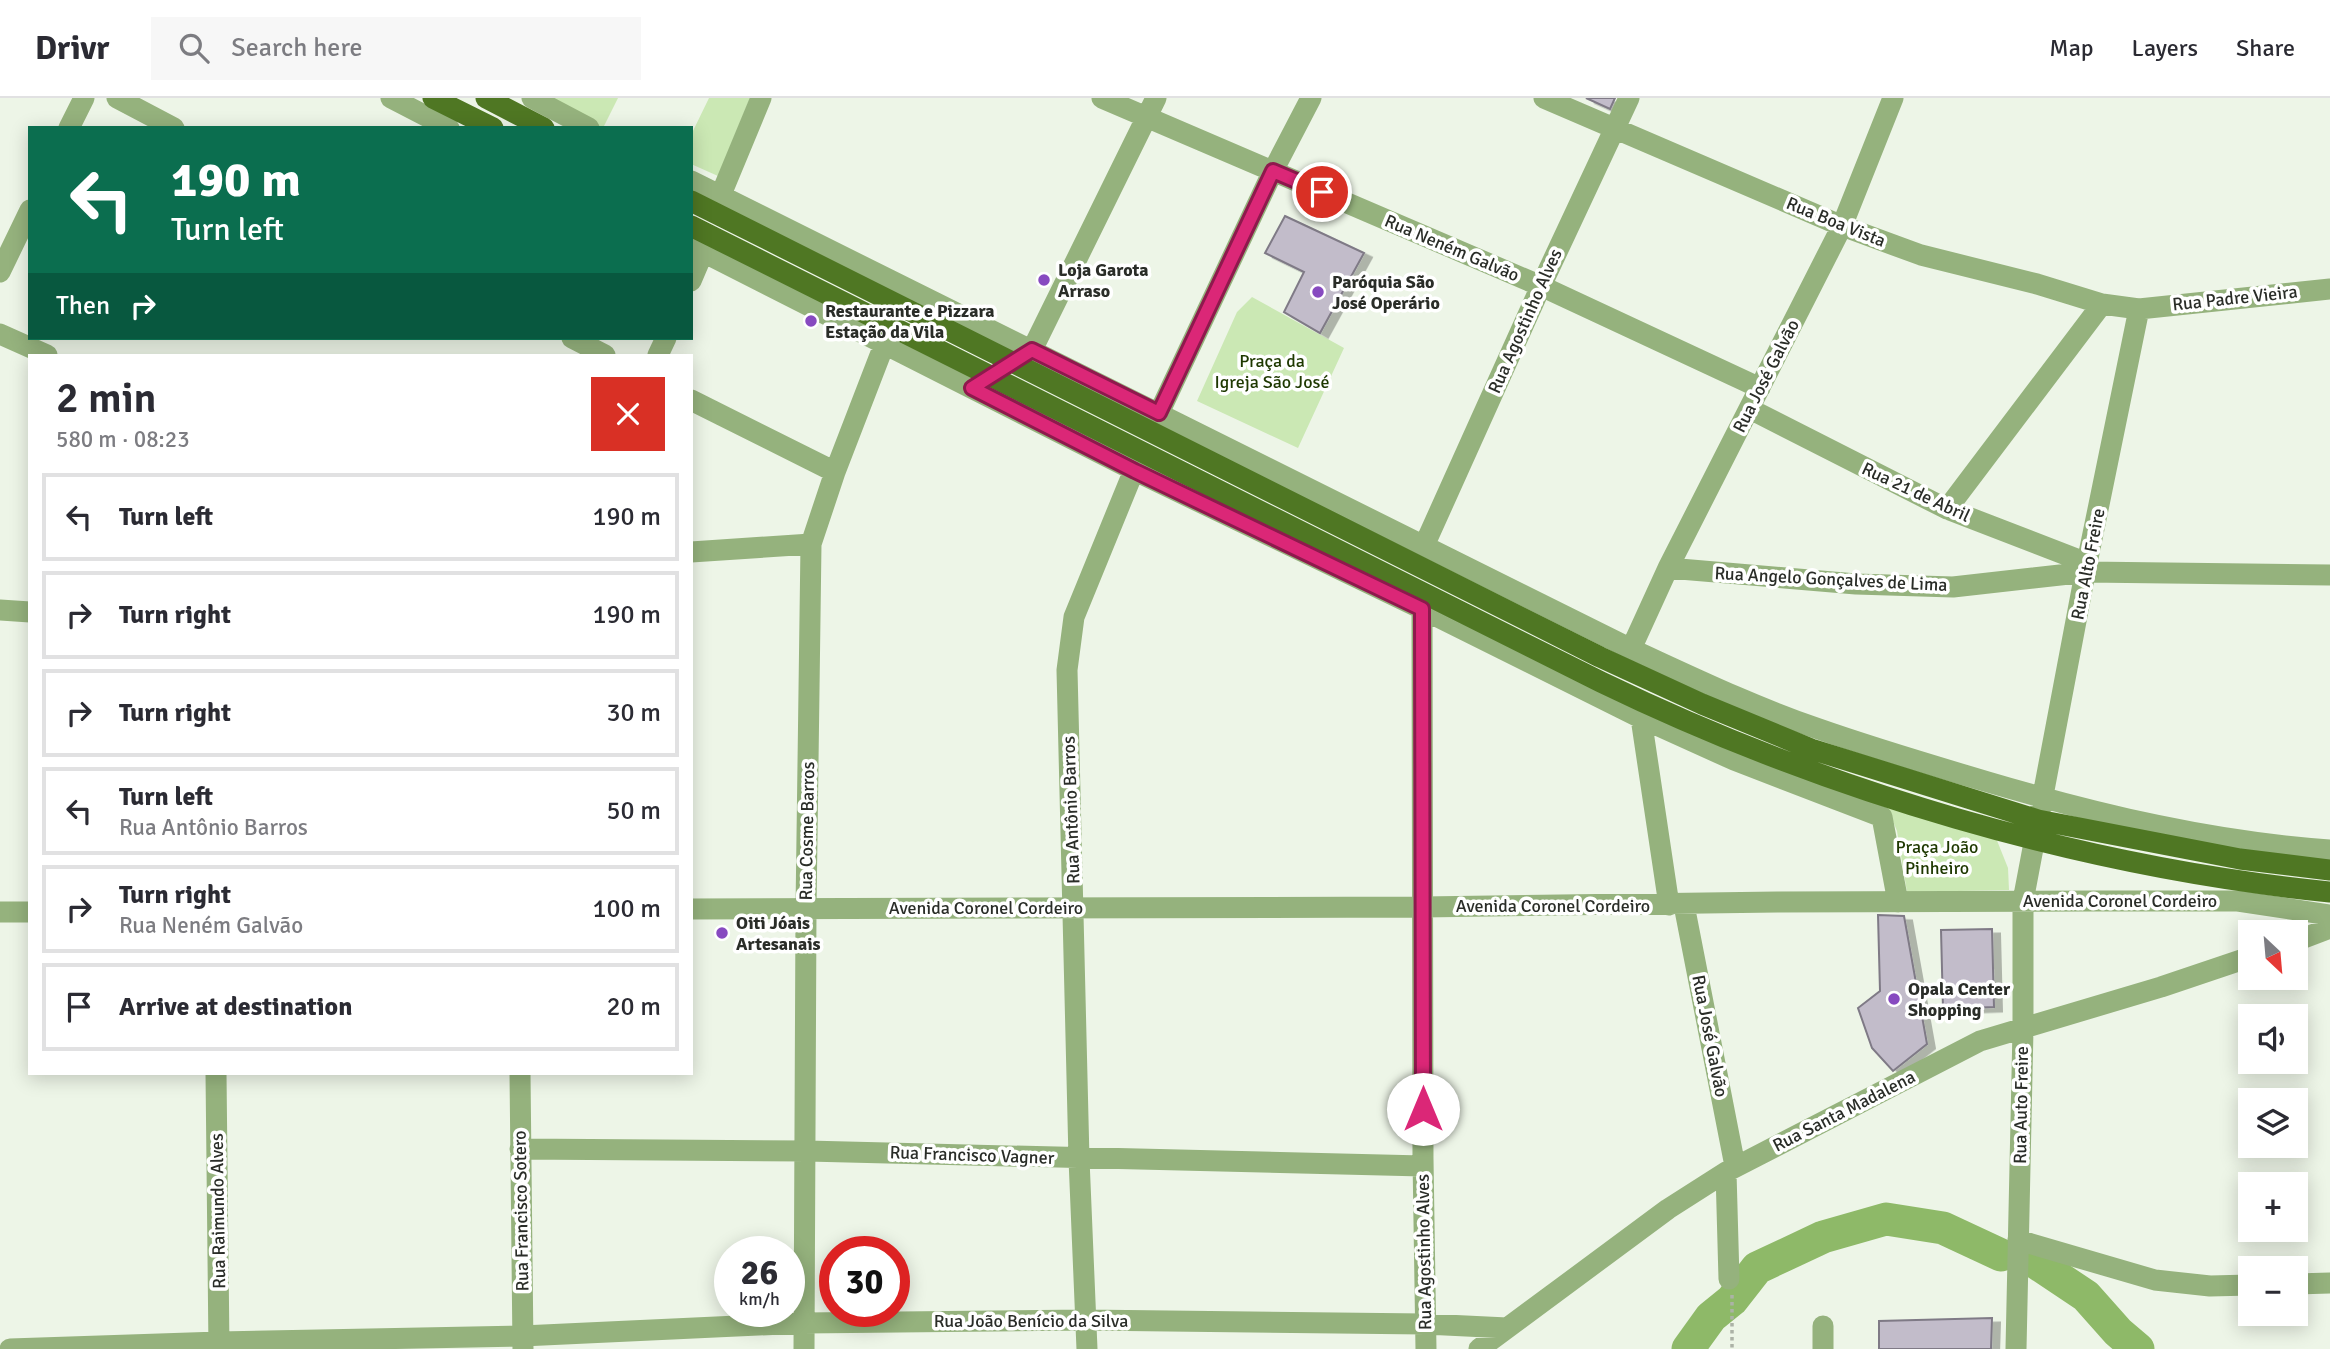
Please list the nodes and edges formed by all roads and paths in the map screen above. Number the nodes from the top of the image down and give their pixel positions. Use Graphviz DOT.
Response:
graph roads {
  1 [pos="84,98"];
  2 [pos="117,98"];
  3 [pos="391,98"];
  4 [pos="433,98"];
  5 [pos="486,98"];
  6 [pos="532,98"];
  7 [pos="761,98"];
  8 [pos="1102,98"];
  9 [pos="1156,98"];
  10 [pos="1311,98"];
  11 [pos="1545,98"];
  12 [pos="1629,98"];
  13 [pos="1893,98"];
  14 [pos="456,116"];
  15 [pos="1147,118"];
  16 [pos="70,126"];
  17 [pos="170,126"];
  18 [pos="487,126"];
  19 [pos="540,126"];
  20 [pos="585,126"];
  21 [pos="1614,130"];
  22 [pos="1273,171"];
  23 [pos="693,183"];
  24 [pos="693,201"];
  25 [pos="717,205"];
  26 [pos="28,214"];
  27 [pos="1842,226"];
  28 [pos="699,240"];
  29 [pos="693,271"];
  30 [pos="0,272"];
  31 [pos="1541,286"];
  32 [pos="2330,289"];
  33 [pos="2102,304"];
  34 [pos="2139,309"];
  35 [pos="0,334"];
  36 [pos="887,336"];
  37 [pos="576,340"];
  38 [pos="1032,350"];
  39 [pos="45,354"];
  40 [pos="603,354"];
  41 [pos="1012,362"];
  42 [pos="991,375"];
  43 [pos="972,388"];
  44 [pos="1760,388"];
  45 [pos="693,401"];
  46 [pos="1750,409"];
  47 [pos="1159,413"];
  48 [pos="1137,462"];
  49 [pos="835,472"];
  50 [pos="1947,509"];
  51 [pos="1372,542"];
  52 [pos="811,544"];
  53 [pos="1424,546"];
  54 [pos="693,552"];
  55 [pos="1362,564"];
  56 [pos="1668,568"];
  57 [pos="2087,568"];
  58 [pos="2330,575"];
  59 [pos="1422,609"];
  60 [pos="0,610"];
  61 [pos="28,612"];
  62 [pos="1630,649"];
  63 [pos="1641,718"];
  64 [pos="1815,728"];
  65 [pos="1807,769"];
  66 [pos="2042,797"];
  67 [pos="2036,830"];
  68 [pos="2330,850"];
  69 [pos="2330,870"];
  70 [pos="2330,892"];
  71 [pos="2023,901"];
  72 [pos="1898,902"];
  73 [pos="1677,905"];
  74 [pos="1074,907"];
  75 [pos="1422,907"];
  76 [pos="693,909"];
  77 [pos="806,909"];
  78 [pos="0,912"];
  79 [pos="28,912"];
  80 [pos="2330,915"];
  81 [pos="2330,928"];
  82 [pos="2308,936"];
  83 [pos="2238,961"];
  84 [pos="2023,1030"];
  85 [pos="216,1075"];
  86 [pos="520,1075"];
  87 [pos="520,1149"];
  88 [pos="807,1150"];
  89 [pos="1079,1158"];
  90 [pos="1423,1166"];
  91 [pos="1730,1169"];
  92 [pos="2018,1240"];
  93 [pos="805,1265"];
  94 [pos="1729,1279"];
  95 [pos="2330,1283"];
  96 [pos="2308,1284"];
  97 [pos="2238,1285"];
  98 [pos="1085,1320"];
  99 [pos="805,1323"];
  100 [pos="1425,1324"];
  101 [pos="1823,1326"];
  102 [pos="748,1327"];
  103 [pos="804,1327"];
  104 [pos="1507,1328"];
  105 [pos="523,1343"];
  106 [pos="367,1344"];
  107 [pos="219,1345"];
  108 [pos="10,1349"];
  109 [pos="804,1349"];
  110 [pos="1087,1349"];
  111 [pos="1426,1349"];
  112 [pos="1479,1349"];
  113 [pos="1732,1349"];
  114 [pos="1823,1349"];
  115 [pos="2016,1349"];
  1 -- 16 [label="street"];
  2 -- 17 [label="street"];
  3 -- 14 [label="street"];
  4 -- 14 [label="main road"];
  5 -- 19 [label="main road"];
  6 -- 20 [label="street"];
  7 -- 25 [label="street"];
  8 -- 15 [label="street, Rua Neném Galvão"];
  9 -- 15 [label="street"];
  10 -- 22 [label="street"];
  11 -- 21 [label="street, Rua Boa Vista"];
  12 -- 21 [label="street, Rua Agostinho Alves"];
  13 -- 27 [label="street, Rua José Galvão"];
  14 -- 18 [label="main road"];
  15 -- 22 [label="street, Rua Neném Galvão"];
  15 -- 38 [label="street"];
  21 -- 27 [label="street, Rua Boa Vista"];
  21 -- 31 [label="street, Rua Agostinho Alves"];
  22 -- 31 [label="street, Rua Neném Galvão"];
  22 -- 47 [label="street"];
  23 -- 25 [label="street"];
  24 -- 25 [label="main road"];
  25 -- 38 [label="street"];
  25 -- 41 [label="main road"];
  26 -- 30 [label="street"];
  27 -- 33 [label="street, Rua Boa Vista"];
  27 -- 44 [label="street, Rua José Galvão"];
  28 -- 29 [label="street"];
  28 -- 36 [label="main road"];
  31 -- 44 [label="street, Rua Neném Galvão"];
  31 -- 53 [label="street, Rua Agostinho Alves"];
  32 -- 34 [label="street, Rua Padre Vieira"];
  33 -- 34 [label="street, Rua Boa Vista"];
  33 -- 50 [label="street"];
  34 -- 57 [label="street, Rua Alto Freire"];
  35 -- 39 [label="street"];
  36 -- 42 [label="main road"];
  36 -- 43 [label="street"];
  36 -- 49 [label="street, Rua Cosme Barros"];
  37 -- 40 [label="street"];
  38 -- 41 [label="street"];
  38 -- 47 [label="street"];
  41 -- 42 [label="street"];
  41 -- 51 [label="main road"];
  42 -- 43 [label="street"];
  42 -- 48 [label="main road"];
  43 -- 48 [label="street"];
  44 -- 46 [label="street, Rua José Galvão"];
  45 -- 49 [label="street"];
  46 -- 50 [label="street, Rua 21 de Abril"];
  46 -- 56 [label="street, Rua José Galvão"];
  47 -- 53 [label="street"];
  48 -- 55 [label="main road"];
  48 -- 59 [label="street"];
  48 -- 74 [label="street, Rua Antônio Barros"];
  49 -- 52 [label="street, Rua Cosme Barros"];
  50 -- 57 [label="street, Rua 21 de Abril"];
  51 -- 55 [label="main road"];
  51 -- 65 [label="main road"];
  52 -- 54 [label="street"];
  52 -- 77 [label="street, Rua Cosme Barros"];
  53 -- 62 [label="street"];
  55 -- 65 [label="main road"];
  56 -- 57 [label="street, Rua Angelo Gonçalves de Lima"];
  56 -- 62 [label="street, Rua José Galvão"];
  57 -- 58 [label="street, Rua Angelo Gonçalves de Lima"];
  57 -- 66 [label="street, Rua Alto Freire"];
  59 -- 63 [label="street"];
  59 -- 75 [label="street, Rua Agostinho Alves"];
  60 -- 61 [label="street"];
  62 -- 64 [label="street"];
  63 -- 65 [label="street"];
  63 -- 73 [label="street, Rua José Galvão"];
  64 -- 65 [label="street"];
  64 -- 66 [label="street"];
  65 -- 67 [label="main road"];
  65 -- 72 [label="street"];
  66 -- 67 [label="street, Rua Alto Freire"];
  66 -- 68 [label="street"];
  67 -- 69 [label="main road"];
  67 -- 70 [label="main road"];
  67 -- 71 [label="street, Rua Auto Freire"];
  71 -- 72 [label="street, Avenida Coronel Cordeiro"];
  71 -- 80 [label="street, Avenida Coronel Cordeiro"];
  71 -- 84 [label="street, Rua Auto Freire"];
  72 -- 73 [label="street, Avenida Coronel Cordeiro"];
  73 -- 75 [label="street, Avenida Coronel Cordeiro"];
  73 -- 91 [label="street, Rua José Galvão"];
  74 -- 75 [label="street, Avenida Coronel Cordeiro"];
  74 -- 77 [label="street, Avenida Coronel Cordeiro"];
  74 -- 89 [label="street, Rua Antônio Barros"];
  75 -- 90 [label="street, Rua Agostinho Alves"];
  76 -- 77 [label="street, Avenida Coronel Cordeiro"];
  77 -- 88 [label="street, Rua Cosme Barros"];
  78 -- 79 [label="street"];
  81 -- 82 [label="street"];
  83 -- 84 [label="street, Rua Santa Madalena"];
  84 -- 91 [label="street, Rua Santa Madalena"];
  84 -- 92 [label="street, Rua Auto Freire"];
  85 -- 107 [label="street, Rua Raimundo Alves"];
  86 -- 87 [label="street, Rua Francisco Sotero"];
  87 -- 88 [label="street, Rua Francisco Vagner"];
  87 -- 105 [label="street, Rua Francisco Sotero"];
  88 -- 89 [label="street, Rua Francisco Vagner"];
  88 -- 93 [label="street, Rua Cosme Barros"];
  89 -- 90 [label="street, Rua Francisco Vagner"];
  89 -- 98 [label="street, Rua Antônio Barros"];
  90 -- 100 [label="street, Rua Agostinho Alves"];
  91 -- 94 [label="street, Rua José Galvão"];
  91 -- 104 [label="street, Rua Santa Madalena"];
  92 -- 97 [label="street"];
  92 -- 115 [label="street, Rua Auto Freire"];
  94 -- 113 [label="path"];
  95 -- 96 [label="street"];
  98 -- 99 [label="street, Rua João Benício da Silva"];
  98 -- 100 [label="street, Rua João Benício da Silva"];
  98 -- 110 [label="street, Rua Antônio Barros"];
  100 -- 104 [label="street, Rua João Benício da Silva"];
  100 -- 111 [label="street, Rua Agostinho Alves"];
  101 -- 114 [label="street"];
  102 -- 105 [label="street, Rua João Benício da Silva"];
  103 -- 109 [label="street, Rua Cosme Barros"];
  104 -- 112 [label="street, Rua Santa Madalena"];
  105 -- 106 [label="street, Rua João Benício da Silva"];
  106 -- 107 [label="street, Rua João Benício da Silva"];
  107 -- 108 [label="street, Rua João Benício da Silva"];
}
